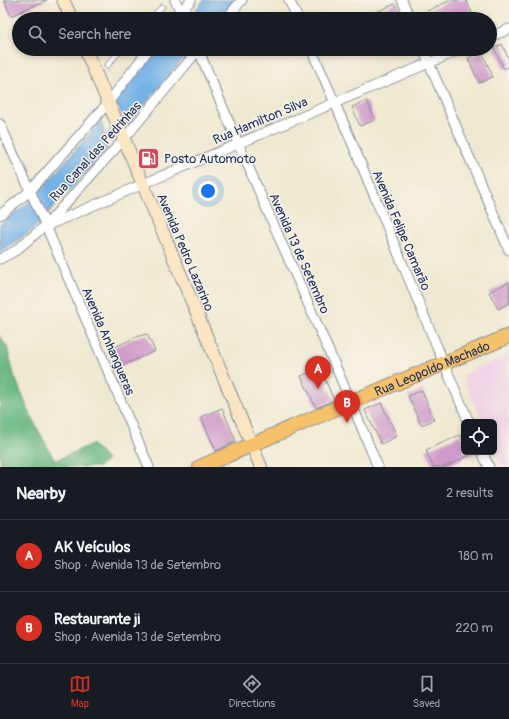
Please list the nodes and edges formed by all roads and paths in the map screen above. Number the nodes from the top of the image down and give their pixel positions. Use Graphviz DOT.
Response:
graph roads {
  1 [pos="64,0"];
  2 [pos="176,0"];
  3 [pos="192,0"];
  4 [pos="242,0"];
  5 [pos="289,0"];
  6 [pos="402,0"];
  7 [pos="162,7"];
  8 [pos="69,12"];
  9 [pos="157,12"];
  10 [pos="179,12"];
  11 [pos="184,12"];
  12 [pos="232,12"];
  13 [pos="295,12"];
  14 [pos="407,12"];
  15 [pos="509,29"];
  16 [pos="497,34"];
  17 [pos="88,56"];
  18 [pos="115,56"];
  19 [pos="142,56"];
  20 [pos="192,56"];
  21 [pos="201,56"];
  22 [pos="314,56"];
  23 [pos="426,56"];
  24 [pos="446,56"];
  25 [pos="429,63"];
  26 [pos="107,66"];
  27 [pos="108,102"];
  28 [pos="335,102"];
  29 [pos="0,124"];
  30 [pos="124,139"];
  31 [pos="238,144"];
  32 [pos="143,184"];
  33 [pos="31,193"];
  34 [pos="0,215"];
  35 [pos="45,224"];
  36 [pos="509,250"];
  37 [pos="0,259"];
  38 [pos="509,336"];
  39 [pos="443,364"];
  40 [pos="351,402"];
  41 [pos="468,419"];
  42 [pos="251,445"];
  43 [pos="483,455"];
  44 [pos="149,467"];
  45 [pos="200,467"];
  46 [pos="261,467"];
  47 [pos="378,467"];
  48 [pos="489,467"];
  1 -- 8 [label="main road"];
  2 -- 10 [label="street"];
  3 -- 11 [label="street"];
  4 -- 12 [label="street"];
  5 -- 13 [label="street"];
  6 -- 14 [label="street"];
  7 -- 9 [label="lane"];
  15 -- 16 [label="street"];
  17 -- 27 [label="main road, Avenida Pedro Lazarino"];
  18 -- 26 [label="lane"];
  19 -- 27 [label="street, Rua Canal das Pedrinhas"];
  20 -- 30 [label="street, Rua Canal das Pedrinhas"];
  21 -- 31 [label="street, Avenida 13 de Setembro"];
  22 -- 28 [label="street, Avenida Felipe Camarão"];
  23 -- 25 [label="street"];
  24 -- 25 [label="street, Rua Hamilton Silva"];
  25 -- 28 [label="street, Rua Hamilton Silva"];
  25 -- 36 [label="street"];
  27 -- 30 [label="main road, Avenida Pedro Lazarino"];
  27 -- 33 [label="street, Rua Canal das Pedrinhas"];
  28 -- 31 [label="street, Rua Hamilton Silva"];
  28 -- 39 [label="street, Avenida Felipe Camarão"];
  29 -- 33 [label="street"];
  30 -- 32 [label="main road, Avenida Pedro Lazarino"];
  30 -- 35 [label="street, Rua Canal das Pedrinhas"];
  31 -- 32 [label="street, Rua Hamilton Silva"];
  31 -- 40 [label="street, Avenida 13 de Setembro"];
  32 -- 35 [label="street, Rua Hamilton Silva"];
  32 -- 42 [label="main road, Avenida Pedro Lazarino"];
  33 -- 34 [label="street, Rua Canal das Pedrinhas"];
  33 -- 35 [label="street, Avenida Anhangueras"];
  35 -- 37 [label="street, Rua Canal das Pedrinhas"];
  35 -- 44 [label="street, Avenida Anhangueras"];
  38 -- 39 [label="main road, Rua Leopoldo Machado"];
  39 -- 40 [label="main road, Rua Leopoldo Machado"];
  39 -- 41 [label="street, Avenida Felipe Camarão"];
  40 -- 42 [label="main road, Rua Leopoldo Machado"];
  40 -- 47 [label="street, Avenida 13 de Setembro"];
  42 -- 45 [label="main road, Rua Leopoldo Machado"];
  42 -- 46 [label="main road, Avenida Pedro Lazarino"];
  43 -- 48 [label="street"];
}
